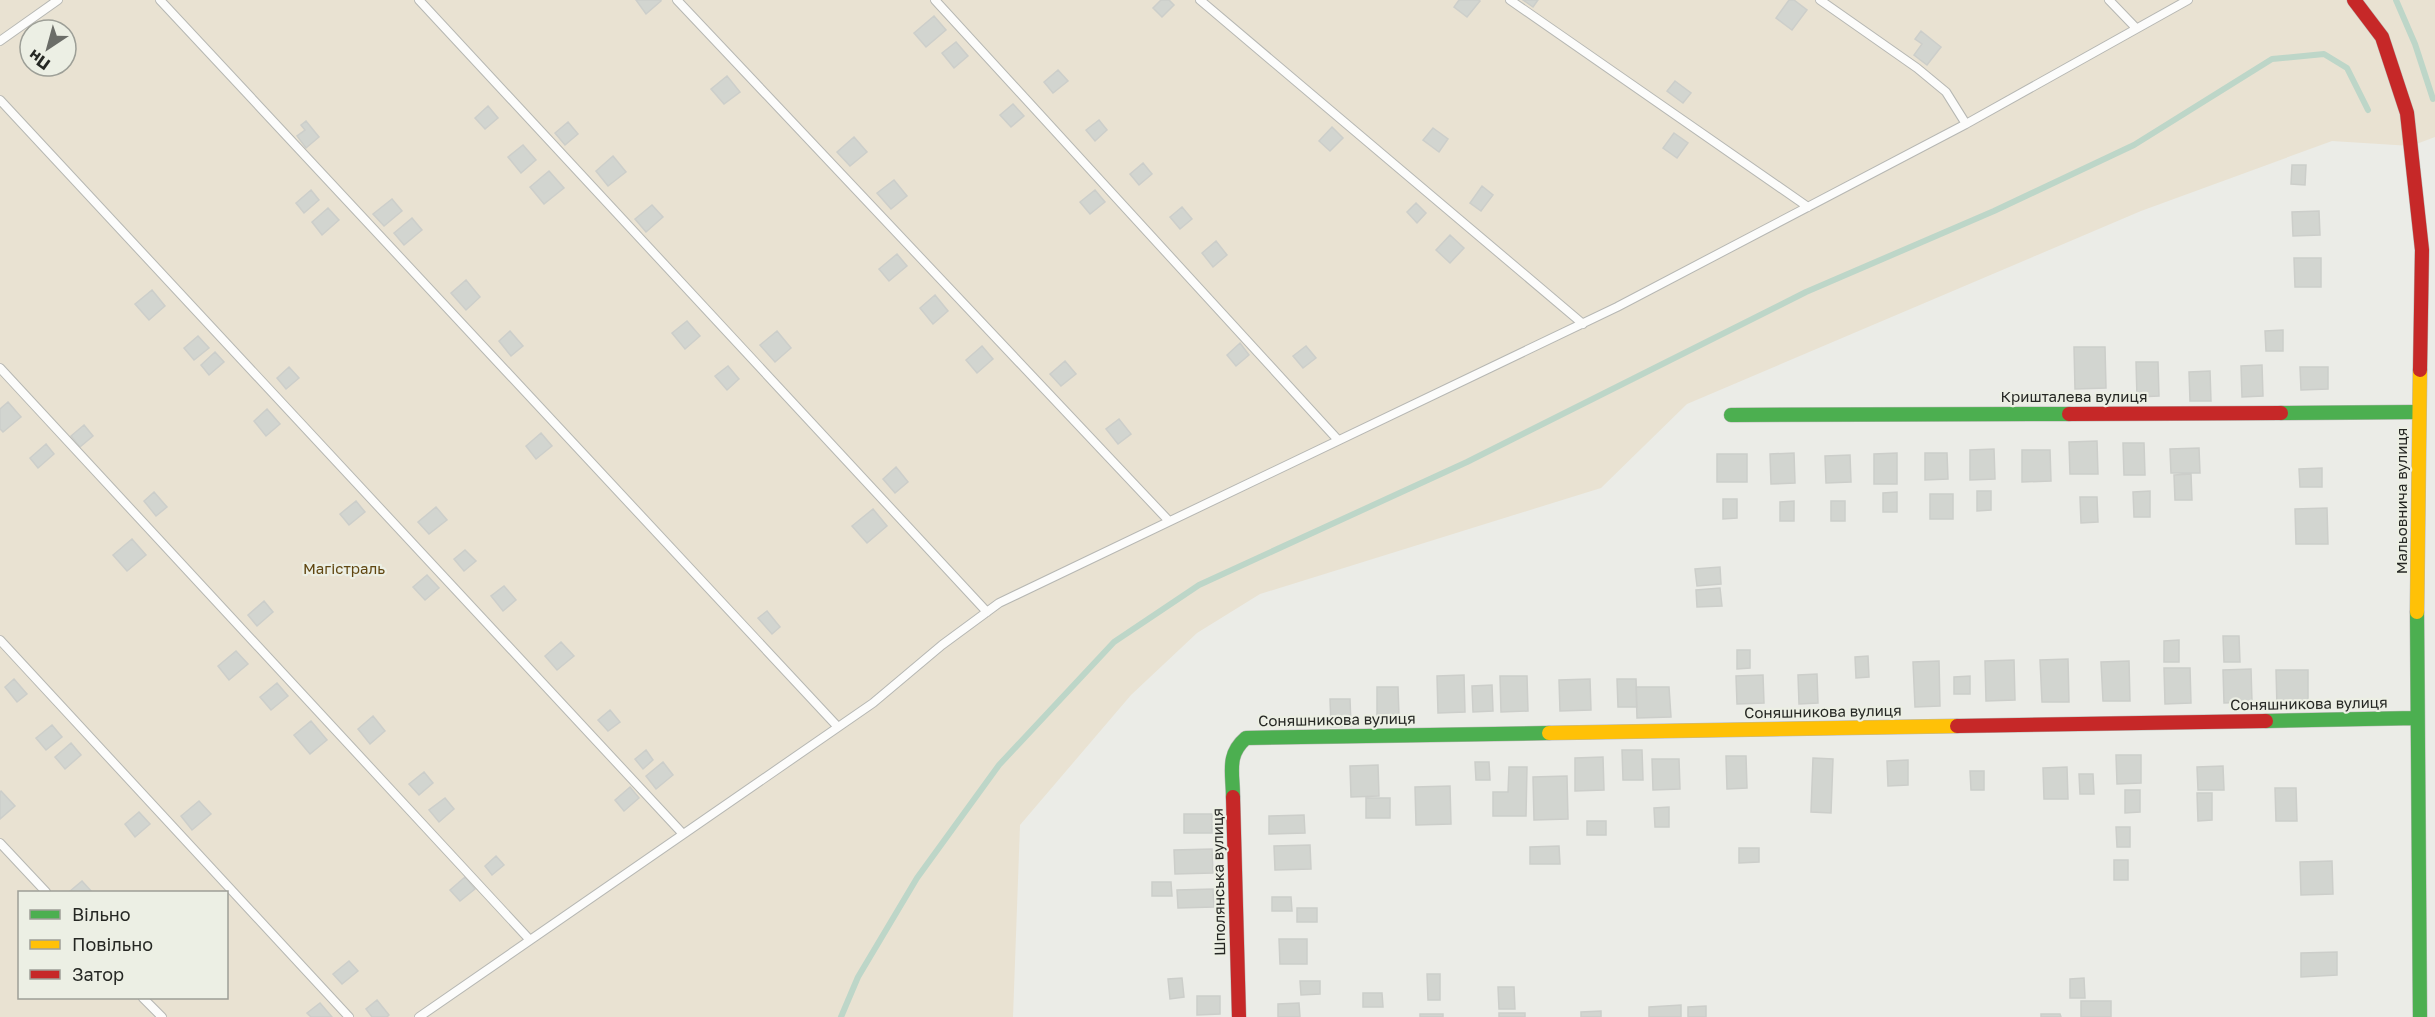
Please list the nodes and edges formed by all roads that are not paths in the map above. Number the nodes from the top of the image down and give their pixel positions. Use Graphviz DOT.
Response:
graph roads {
  1 [pos="58,0"];
  2 [pos="160,0"];
  3 [pos="419,0"];
  4 [pos="677,0"];
  5 [pos="935,0"];
  6 [pos="1200,0"];
  7 [pos="1510,0"];
  8 [pos="1820,0"];
  9 [pos="2109,0"];
  10 [pos="2188,0"];
  11 [pos="2354,0"];
  12 [pos="2135,27"];
  13 [pos="0,41"];
  14 [pos="0,100"];
  15 [pos="1966,123"];
  16 [pos="1808,207"];
  17 [pos="1583,324"];
  18 [pos="0,368"];
  19 [pos="2418,412"];
  20 [pos="1731,415"];
  21 [pos="1338,440"];
  22 [pos="1168,520"];
  23 [pos="987,612"];
  24 [pos="0,640"];
  25 [pos="2416,718"];
  26 [pos="837,726"];
  27 [pos="1235,747"];
  28 [pos="683,834"];
  29 [pos="0,843"];
  30 [pos="45,891"];
  31 [pos="529,939"];
  32 [pos="145,999"];
  33 [pos="162,1017"];
  34 [pos="349,1017"];
  35 [pos="419,1017"];
  36 [pos="1239,1017"];
  37 [pos="2420,1017"];
  1 -- 13 [label="lane"];
  2 -- 26 [label="lane"];
  3 -- 23 [label="lane"];
  4 -- 22 [label="lane"];
  5 -- 21 [label="lane"];
  6 -- 17 [label="lane"];
  7 -- 16 [label="lane"];
  8 -- 15 [label="lane"];
  9 -- 12 [label="lane"];
  10 -- 12 [label="lane"];
  11 -- 19 [label="street, Мальовнича вулиця"];
  12 -- 15 [label="lane"];
  14 -- 28 [label="lane"];
  15 -- 16 [label="lane"];
  16 -- 17 [label="lane"];
  17 -- 21 [label="lane"];
  18 -- 31 [label="lane"];
  19 -- 20 [label="street, Кришталева вулиця"];
  19 -- 25 [label="street, Мальовнича вулиця"];
  21 -- 22 [label="lane"];
  22 -- 23 [label="lane"];
  23 -- 26 [label="lane"];
  24 -- 34 [label="lane"];
  25 -- 27 [label="street, Соняшникова вулиця"];
  25 -- 37 [label="street, Мальовнича вулиця"];
  26 -- 28 [label="lane"];
  27 -- 36 [label="street, Шполянська вулиця"];
  28 -- 31 [label="lane"];
  29 -- 30 [label="lane"];
  31 -- 35 [label="lane"];
  32 -- 33 [label="lane"];
}
